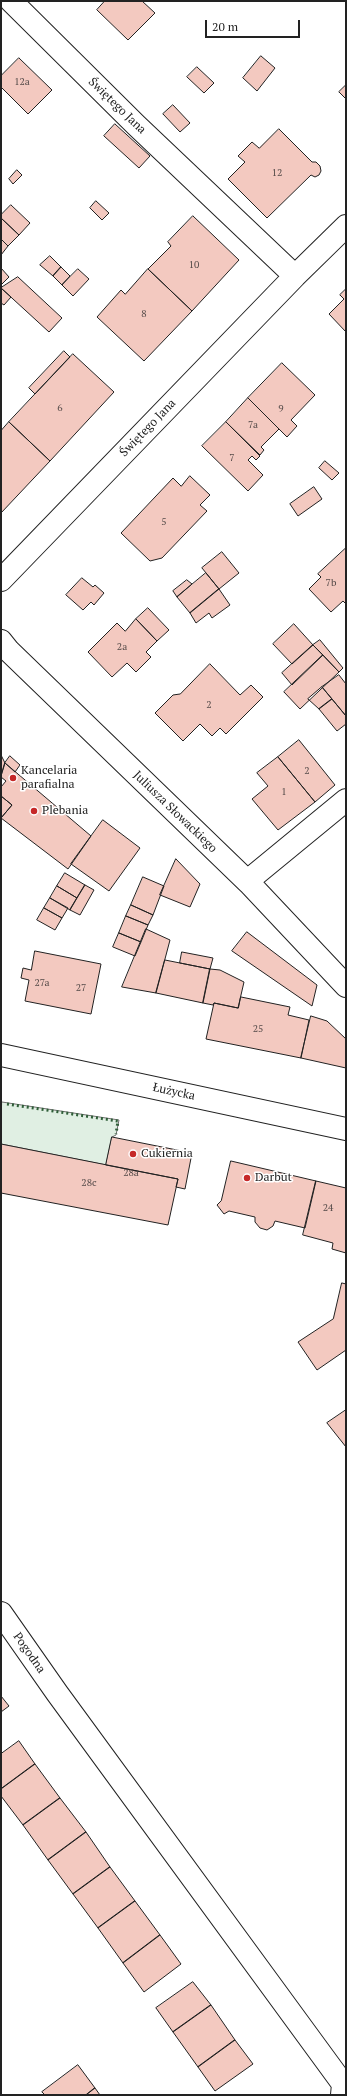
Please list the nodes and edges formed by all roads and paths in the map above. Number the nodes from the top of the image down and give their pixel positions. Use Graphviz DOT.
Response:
graph roads {
  1 [pos="11,1"];
  2 [pos="346,226"];
  3 [pos="295,276"];
  4 [pos="1,580"];
  5 [pos="1,641"];
  6 [pos="346,800"];
  7 [pos="249,883"];
  8 [pos="346,986"];
  9 [pos="1,1055"];
  10 [pos="346,1129"];
  11 [pos="1,1613"];
  12 [pos="343,2089"];
  1 -- 3 [label="street, Świętego Jana"];
  2 -- 3 [label="street, Świętego Jana"];
  3 -- 4 [label="street, Świętego Jana"];
  5 -- 7 [label="street, Juliusza Słowackiego"];
  6 -- 7 [label="street"];
  7 -- 8 [label="street, Juliusza Słowackiego"];
  9 -- 10 [label="street, Łużycka"];
  11 -- 12 [label="street, Pogodna"];
}
